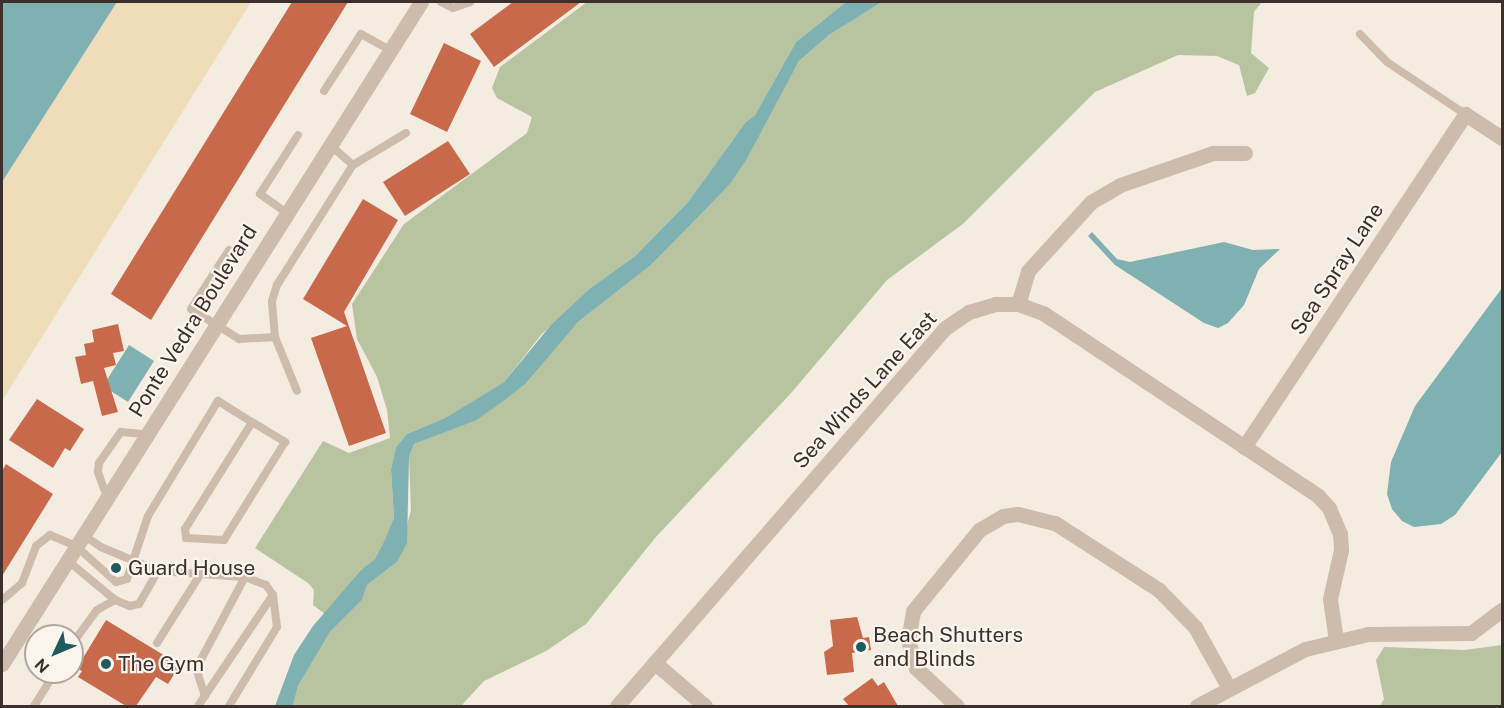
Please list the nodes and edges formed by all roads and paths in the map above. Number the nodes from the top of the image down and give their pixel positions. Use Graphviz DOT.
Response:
graph roads {
  1 [pos="421,2"];
  2 [pos="441,2"];
  3 [pos="470,2"];
  4 [pos="1360,34"];
  5 [pos="390,50"];
  6 [pos="324,91"];
  7 [pos="1465,114"];
  8 [pos="406,133"];
  9 [pos="298,135"];
  10 [pos="1503,138"];
  11 [pos="330,145"];
  12 [pos="1245,153"];
  13 [pos="353,165"];
  14 [pos="286,213"];
  15 [pos="229,250"];
  16 [pos="1018,304"];
  17 [pos="214,327"];
  18 [pos="275,337"];
  19 [pos="297,391"];
  20 [pos="252,422"];
  21 [pos="146,434"];
  22 [pos="1244,447"];
  23 [pos="107,497"];
  24 [pos="80,540"];
  25 [pos="67,560"];
  26 [pos="135,563"];
  27 [pos="158,571"];
  28 [pos="201,573"];
  29 [pos="245,577"];
  30 [pos="273,595"];
  31 [pos="2,600"];
  32 [pos="115,600"];
  33 [pos="1503,610"];
  34 [pos="84,628"];
  35 [pos="1336,640"];
  36 [pos="157,643"];
  37 [pos="2,661"];
  38 [pos="655,663"];
  39 [pos="48,684"];
  40 [pos="1230,688"];
  41 [pos="205,696"];
  42 [pos="34,706"];
  43 [pos="198,706"];
  44 [pos="229,706"];
  45 [pos="617,706"];
  46 [pos="705,706"];
  47 [pos="957,706"];
  48 [pos="1197,706"];
  1 -- 5 [label="street, Ponte Vedra Boulevard"];
  2 -- 3 [label="lane"];
  4 -- 7 [label="lane"];
  5 -- 6 [label="lane"];
  5 -- 11 [label="street, Ponte Vedra Boulevard"];
  7 -- 10 [label="street"];
  7 -- 22 [label="street, Sea Spray Lane"];
  8 -- 13 [label="lane"];
  9 -- 14 [label="lane"];
  11 -- 13 [label="lane"];
  11 -- 14 [label="street, Ponte Vedra Boulevard"];
  12 -- 16 [label="street"];
  13 -- 18 [label="lane"];
  14 -- 17 [label="street, Ponte Vedra Boulevard"];
  15 -- 17 [label="lane"];
  16 -- 22 [label="street, Sea Winds Lane East"];
  16 -- 38 [label="street, Sea Winds Lane East"];
  17 -- 18 [label="lane"];
  17 -- 21 [label="street, Ponte Vedra Boulevard"];
  18 -- 19 [label="lane"];
  20 -- 20 [label="lane"];
  20 -- 26 [label="lane"];
  21 -- 23 [label="street, Ponte Vedra Boulevard"];
  21 -- 23 [label="lane"];
  22 -- 35 [label="street, Sea Winds Lane East"];
  23 -- 24 [label="street, Ponte Vedra Boulevard"];
  24 -- 25 [label="street, Ponte Vedra Boulevard"];
  24 -- 26 [label="lane"];
  24 -- 26 [label="lane"];
  24 -- 31 [label="lane"];
  25 -- 32 [label="lane"];
  25 -- 37 [label="street, Ponte Vedra Boulevard"];
  26 -- 27 [label="lane"];
  27 -- 28 [label="lane"];
  27 -- 32 [label="lane"];
  28 -- 29 [label="lane"];
  28 -- 36 [label="lane"];
  29 -- 30 [label="lane"];
  29 -- 41 [label="lane"];
  30 -- 41 [label="lane"];
  30 -- 44 [label="lane"];
  32 -- 34 [label="lane"];
  33 -- 35 [label="street"];
  35 -- 40 [label="street"];
  38 -- 45 [label="street, Sea Winds Lane East"];
  38 -- 46 [label="street"];
  39 -- 42 [label="lane"];
  40 -- 47 [label="street"];
  40 -- 48 [label="street"];
  41 -- 43 [label="lane"];
}
